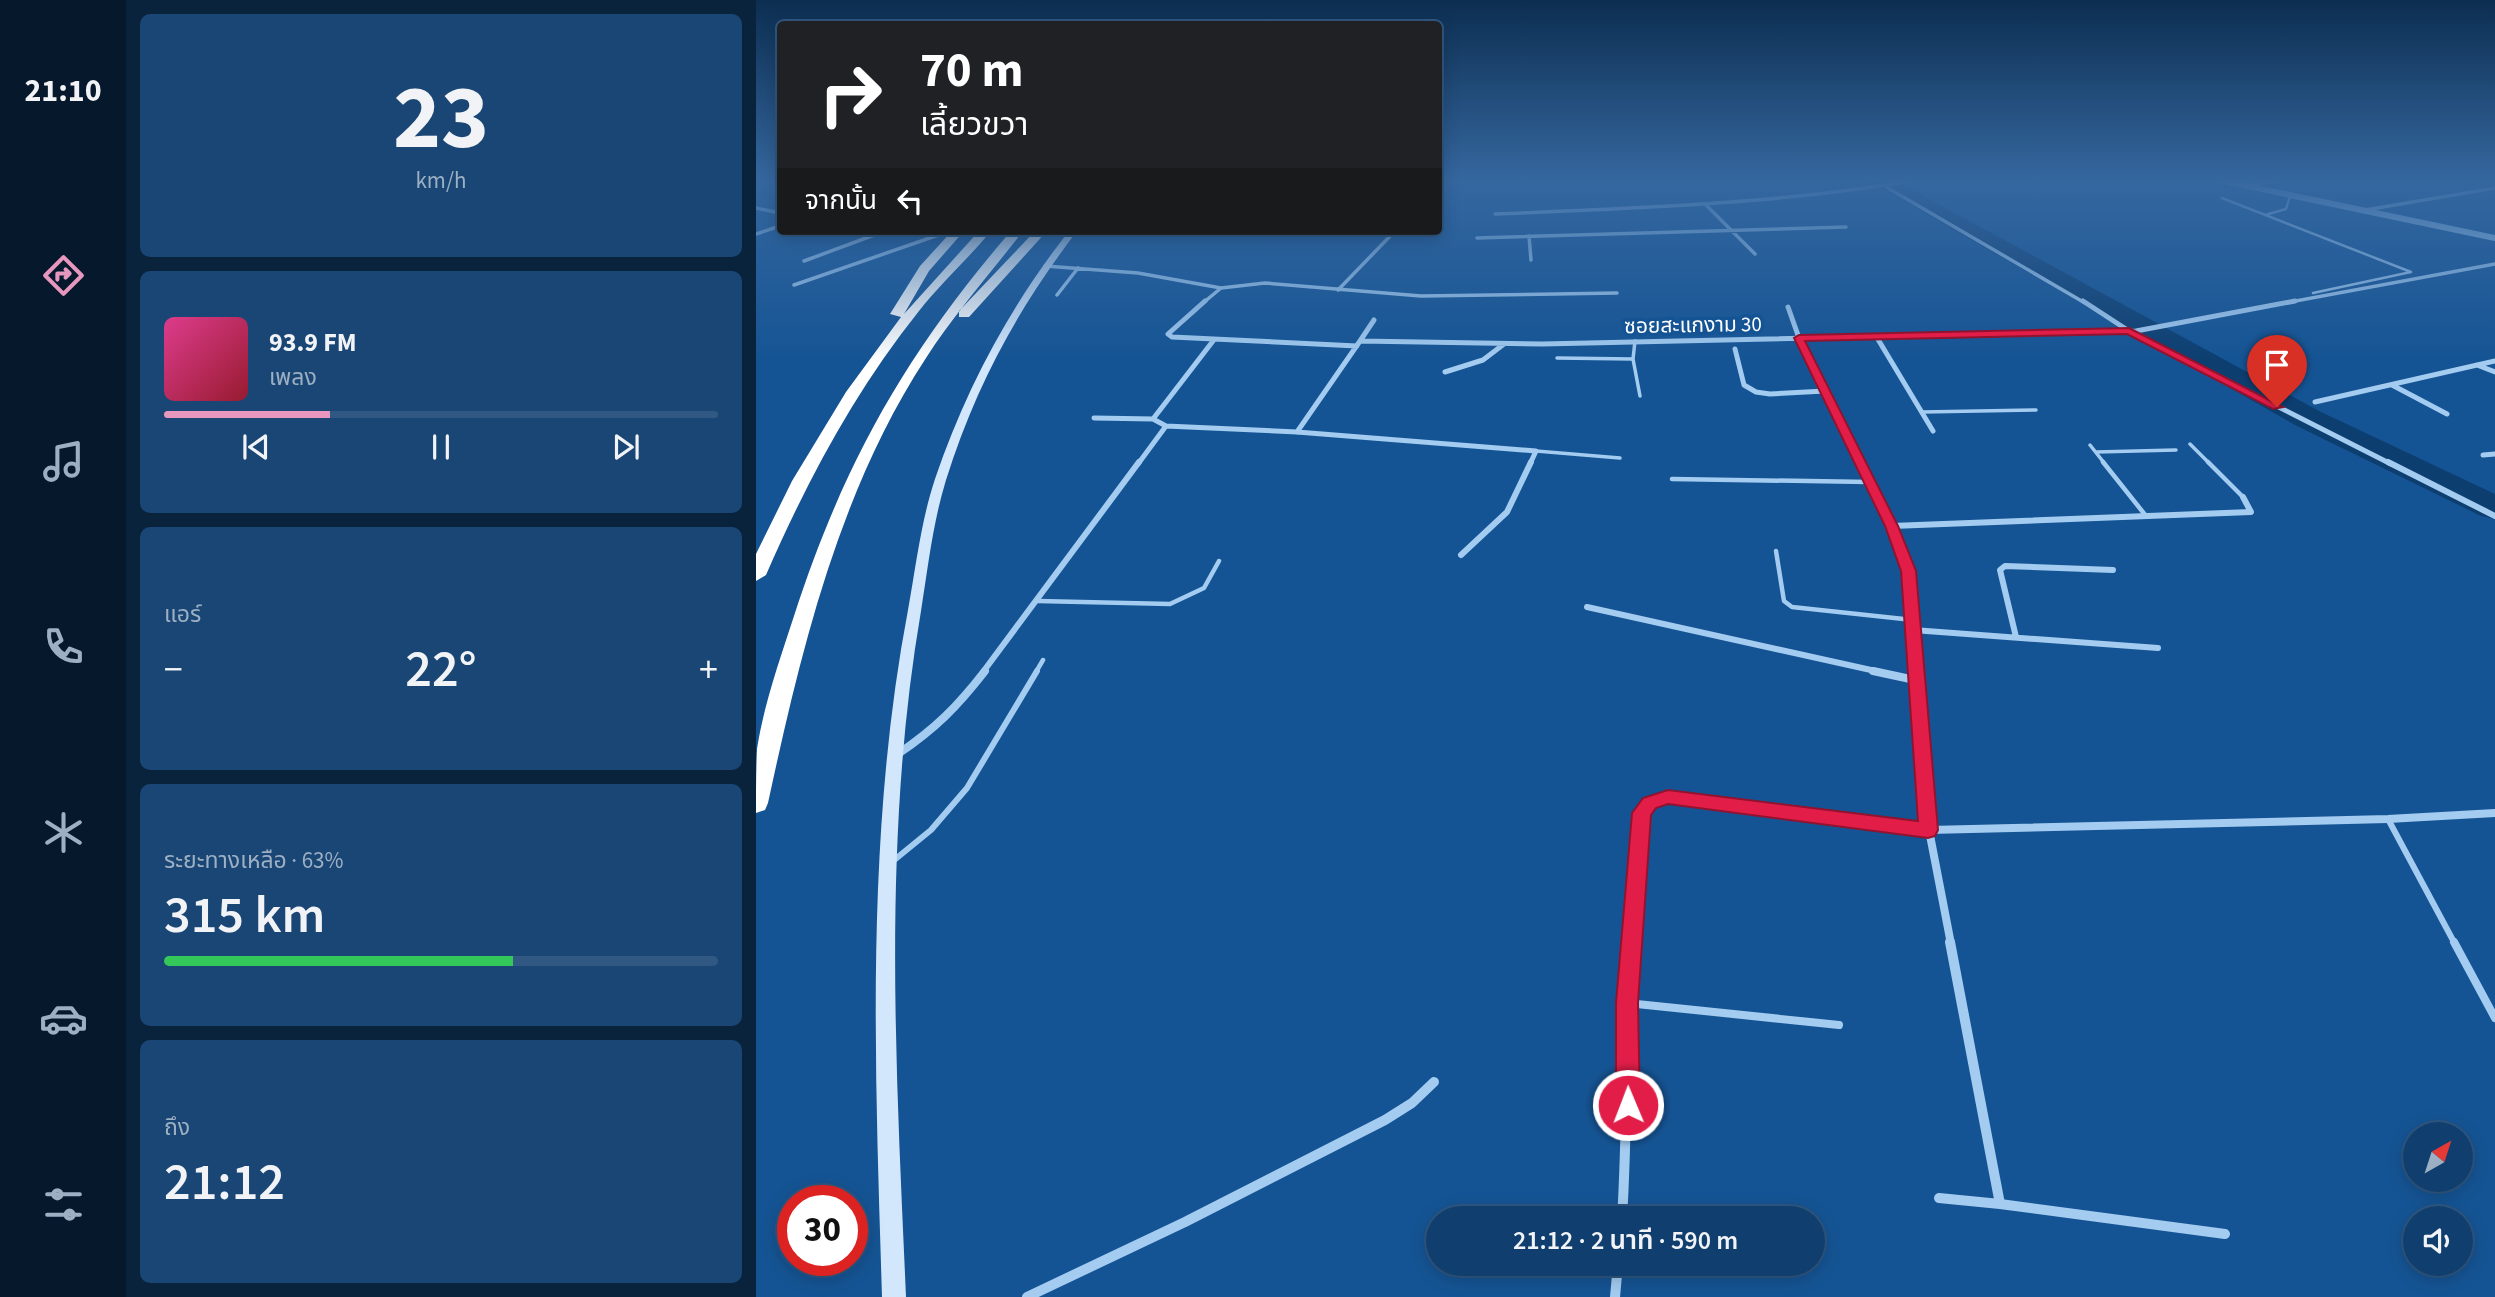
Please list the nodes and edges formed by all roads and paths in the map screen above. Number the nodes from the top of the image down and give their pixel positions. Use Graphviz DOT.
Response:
graph roads {
  1 [pos="862,240"];
  2 [pos="925,240"];
  3 [pos="951,240"];
  4 [pos="977,240"];
  5 [pos="1010,240"];
  6 [pos="1033,240"];
  7 [pos="1066,240"];
  8 [pos="1387,240"];
  9 [pos="1529,240"];
  10 [pos="1739,240"];
  11 [pos="1978,240"];
  12 [pos="2328,240"];
  13 [pos="1755,254"];
  14 [pos="1531,260"];
  15 [pos="804,261"];
  16 [pos="2495,264"];
  17 [pos="1044,266"];
  18 [pos="1078,268"];
  19 [pos="794,285"];
  20 [pos="1221,288"];
  21 [pos="1338,290"];
  22 [pos="1617,293"];
  23 [pos="2313,293"];
  24 [pos="1057,295"];
  25 [pos="1788,307"];
  26 [pos="1374,320"];
  27 [pos="2129,331"];
  28 [pos="1876,337"];
  29 [pos="1799,338"];
  30 [pos="1213,341"];
  31 [pos="1635,341"];
  32 [pos="1358,344"];
  33 [pos="1504,344"];
  34 [pos="1735,349"];
  35 [pos="1557,358"];
  36 [pos="1633,359"];
  37 [pos="2495,361"];
  38 [pos="2477,365"];
  39 [pos="866,371"];
  40 [pos="1445,372"];
  41 [pos="2495,372"];
  42 [pos="2391,384"];
  43 [pos="1825,391"];
  44 [pos="1640,396"];
  45 [pos="2315,402"];
  46 [pos="889,407"];
  47 [pos="2036,410"];
  48 [pos="1922,412"];
  49 [pos="2447,414"];
  50 [pos="1094,418"];
  51 [pos="1153,419"];
  52 [pos="1166,426"];
  53 [pos="1933,430"];
  54 [pos="1297,432"];
  55 [pos="2190,444"];
  56 [pos="2090,445"];
  57 [pos="2176,450"];
  58 [pos="1536,451"];
  59 [pos="2096,452"];
  60 [pos="2495,454"];
  61 [pos="2483,455"];
  62 [pos="1620,457"];
  63 [pos="1672,480"];
  64 [pos="1869,482"];
  65 [pos="2243,497"];
  66 [pos="2146,516"];
  67 [pos="2495,516"];
  68 [pos="1892,526"];
  69 [pos="1776,551"];
  70 [pos="1461,555"];
  71 [pos="1219,561"];
  72 [pos="2113,570"];
  73 [pos="756,575"];
  74 [pos="1038,601"];
  75 [pos="1587,607"];
  76 [pos="1913,625"];
  77 [pos="2016,637"];
  78 [pos="2158,648"];
  79 [pos="1043,660"];
  80 [pos="1915,680"];
  81 [pos="894,756"];
  82 [pos="756,803"];
  83 [pos="2495,813"];
  84 [pos="2388,819"];
  85 [pos="1928,830"];
  86 [pos="888,866"];
  87 [pos="1627,1003"];
  88 [pos="2495,1018"];
  89 [pos="1839,1025"];
  90 [pos="1434,1082"];
  91 [pos="1939,1198"];
  92 [pos="2000,1204"];
  93 [pos="1623,1206"];
  94 [pos="2225,1234"];
  95 [pos="1617,1276"];
  96 [pos="894,1297"];
  97 [pos="1027,1297"];
  98 [pos="1615,1297"];
  1 -- 15 [label="street"];
  2 -- 19 [label="street"];
  3 -- 39 [label="highway"];
  4 -- 39 [label="highway"];
  5 -- 46 [label="highway"];
  6 -- 46 [label="highway"];
  7 -- 17 [label="main road"];
  8 -- 21 [label="street"];
  9 -- 14 [label="street"];
  10 -- 13 [label="street"];
  11 -- 27 [label="street"];
  12 -- 23 [label="lane"];
  16 -- 27 [label="street, ซอยสะแกงาม 30"];
  17 -- 18 [label="street"];
  17 -- 81 [label="main road"];
  18 -- 20 [label="street"];
  18 -- 24 [label="street"];
  20 -- 21 [label="street"];
  20 -- 30 [label="street, ซอยสะแกงาม 30"];
  21 -- 22 [label="street"];
  25 -- 29 [label="street"];
  26 -- 32 [label="street"];
  27 -- 28 [label="street, ซอยสะแกงาม 30"];
  27 -- 67 [label="street"];
  28 -- 29 [label="street, ซอยสะแกงาม 30"];
  28 -- 48 [label="street"];
  29 -- 31 [label="street, ซอยสะแกงาม 30"];
  29 -- 43 [label="street"];
  30 -- 32 [label="street, ซอยสะแกงาม 30"];
  30 -- 51 [label="street"];
  31 -- 33 [label="street, ซอยสะแกงาม 30"];
  31 -- 36 [label="lane"];
  32 -- 33 [label="street, ซอยสะแกงาม 30"];
  32 -- 54 [label="street"];
  33 -- 40 [label="street"];
  34 -- 43 [label="street"];
  35 -- 36 [label="lane"];
  36 -- 44 [label="lane"];
  37 -- 38 [label="street"];
  38 -- 41 [label="street"];
  38 -- 42 [label="street"];
  39 -- 73 [label="highway"];
  42 -- 45 [label="street"];
  42 -- 49 [label="street"];
  43 -- 64 [label="street"];
  46 -- 82 [label="highway"];
  47 -- 48 [label="lane"];
  48 -- 53 [label="street"];
  50 -- 51 [label="street"];
  51 -- 52 [label="street"];
  52 -- 54 [label="street"];
  52 -- 74 [label="street"];
  54 -- 58 [label="street"];
  55 -- 65 [label="lane"];
  56 -- 59 [label="lane"];
  57 -- 59 [label="lane"];
  58 -- 62 [label="lane"];
  58 -- 70 [label="street"];
  59 -- 66 [label="lane"];
  60 -- 61 [label="street"];
  63 -- 64 [label="lane"];
  64 -- 68 [label="street"];
  65 -- 66 [label="street"];
  66 -- 68 [label="street"];
  68 -- 76 [label="street"];
  69 -- 76 [label="lane"];
  71 -- 74 [label="lane"];
  72 -- 77 [label="street"];
  74 -- 81 [label="street"];
  75 -- 80 [label="street"];
  76 -- 77 [label="street"];
  76 -- 80 [label="street"];
  77 -- 78 [label="street"];
  79 -- 86 [label="lane"];
  80 -- 85 [label="street"];
  81 -- 86 [label="main road"];
  83 -- 84 [label="street"];
  84 -- 85 [label="street"];
  84 -- 88 [label="lane"];
  85 -- 87 [label="street"];
  85 -- 92 [label="street"];
  86 -- 96 [label="main road"];
  87 -- 89 [label="lane"];
  87 -- 93 [label="street"];
  90 -- 97 [label="street"];
  91 -- 92 [label="street"];
  92 -- 94 [label="street"];
  95 -- 98 [label="street"];
}
